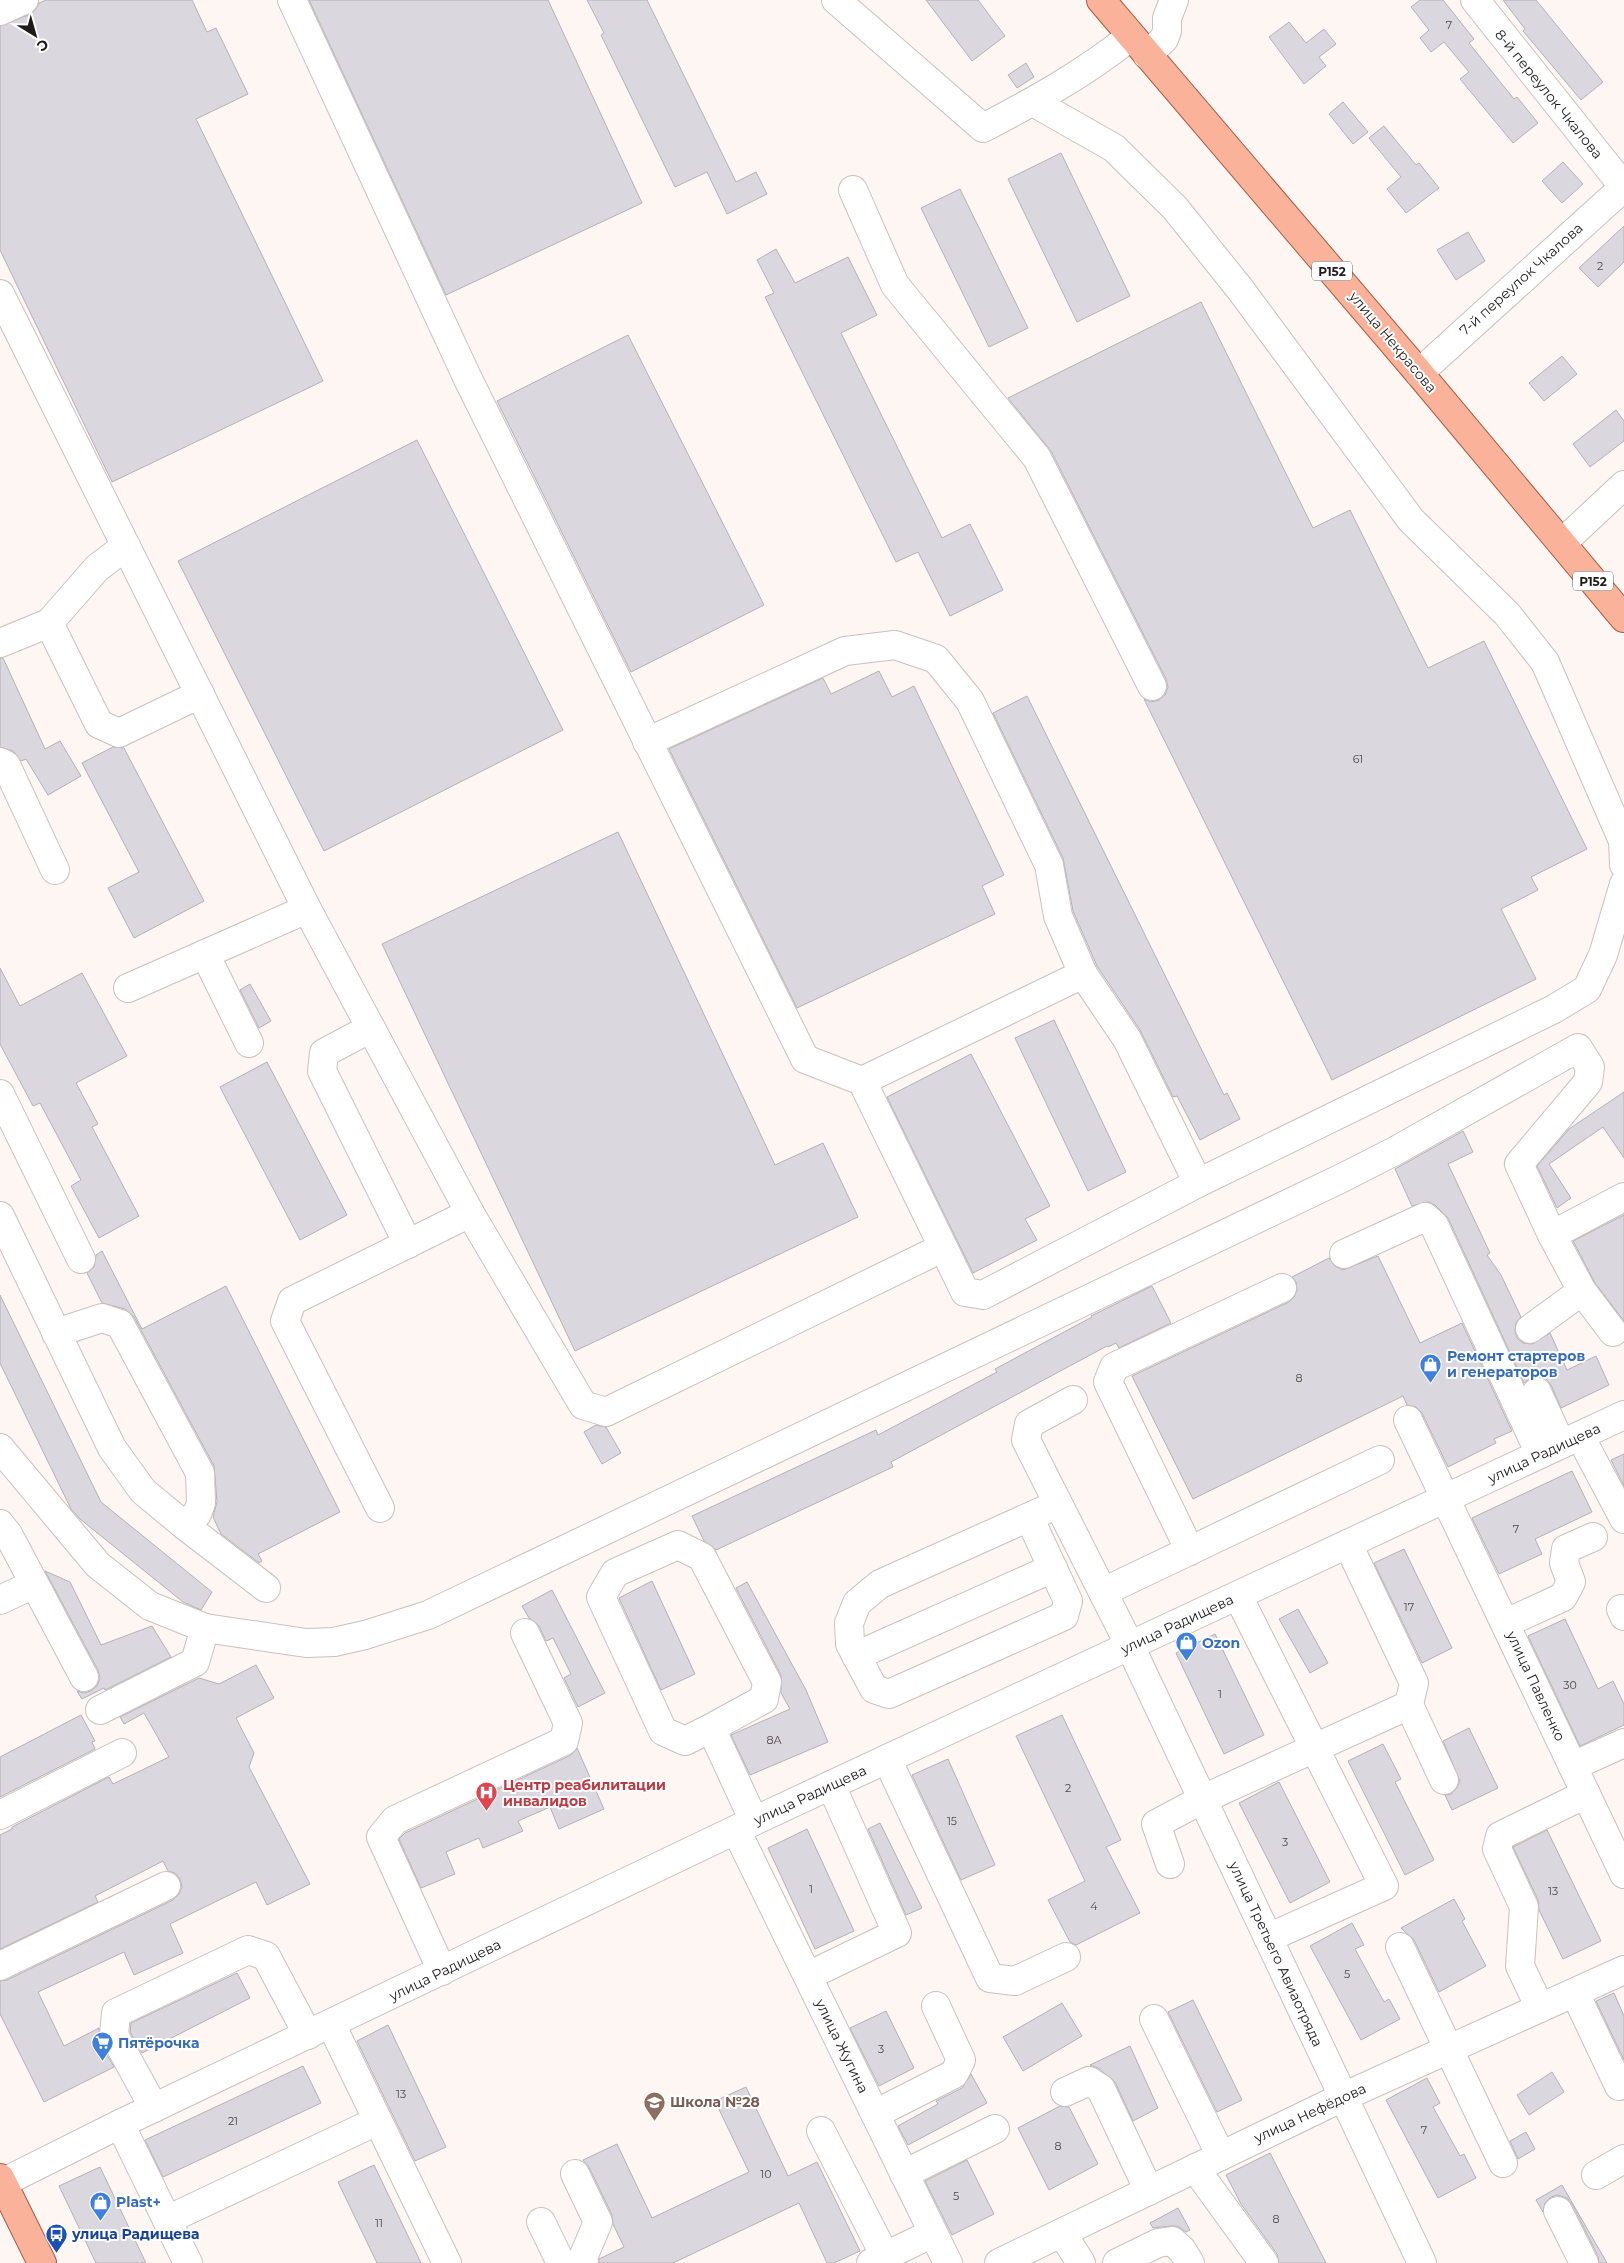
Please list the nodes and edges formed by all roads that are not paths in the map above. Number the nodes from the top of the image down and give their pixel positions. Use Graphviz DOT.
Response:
graph roads {
  1 [pos="24,0"];
  2 [pos="292,0"];
  3 [pos="836,0"];
  4 [pos="1101,0"];
  5 [pos="1174,0"];
  6 [pos="1475,0"];
  7 [pos="0,11"];
  8 [pos="1139,46"];
  9 [pos="1033,102"];
  10 [pos="1624,187"];
  11 [pos="853,190"];
  12 [pos="0,294"];
  13 [pos="1419,373"];
  14 [pos="1624,485"];
  15 [pos="1562,543"];
  16 [pos="126,546"];
  17 [pos="1624,618"];
  18 [pos="48,623"];
  19 [pos="0,643"];
  20 [pos="1152,686"];
  21 [pos="200,694"];
  22 [pos="647,742"];
  23 [pos="0,762"];
  24 [pos="1624,865"];
  25 [pos="55,870"];
  26 [pos="1624,884"];
  27 [pos="307,909"];
  28 [pos="205,954"];
  29 [pos="1083,974"];
  30 [pos="128,988"];
  31 [pos="371,1028"];
  32 [pos="249,1043"];
  33 [pos="862,1081"];
  34 [pos="0,1094"];
  35 [pos="1198,1183"];
  36 [pos="1624,1197"];
  37 [pos="470,1213"];
  38 [pos="0,1216"];
  39 [pos="1552,1234"];
  40 [pos="408,1244"];
  41 [pos="942,1248"];
  42 [pos="1344,1254"];
  43 [pos="81,1259"];
  44 [pos="1282,1288"];
  45 [pos="1582,1291"];
  46 [pos="1530,1329"];
  47 [pos="1613,1332"];
  48 [pos="56,1333"];
  49 [pos="1537,1392"];
  50 [pos="1073,1400"];
  51 [pos="1624,1415"];
  52 [pos="1408,1420"];
  53 [pos="1561,1445"];
  54 [pos="0,1448"];
  55 [pos="1380,1460"];
  56 [pos="1446,1499"];
  57 [pos="1058,1504"];
  58 [pos="380,1508"];
  59 [pos="1029,1517"];
  60 [pos="1624,1519"];
  61 [pos="0,1524"];
  62 [pos="184,1524"];
  63 [pos="1593,1537"];
  64 [pos="1348,1544"];
  65 [pos="1190,1551"];
  66 [pos="1053,1568"];
  67 [pos="34,1584"];
  68 [pos="266,1588"];
  69 [pos="1103,1592"];
  70 [pos="1238,1596"];
  71 [pos="0,1600"];
  72 [pos="1506,1624"];
  73 [pos="205,1628"];
  74 [pos="525,1633"];
  75 [pos="1130,1646"];
  76 [pos="856,1656"];
  77 [pos="84,1677"];
  78 [pos="1408,1705"];
  79 [pos="100,1710"];
  80 [pos="711,1728"];
  81 [pos="1624,1743"];
  82 [pos="1314,1748"];
  83 [pos="122,1753"];
  84 [pos="887,1758"];
  85 [pos="1573,1766"];
  86 [pos="1444,1780"];
  87 [pos="831,1785"];
  88 [pos="1586,1794"];
  89 [pos="1203,1799"];
  90 [pos="0,1815"];
  91 [pos="745,1825"];
  92 [pos="1170,1864"];
  93 [pos="1624,1874"];
  94 [pos="166,1886"];
  95 [pos="1268,1938"];
  96 [pos="1400,1947"];
  97 [pos="1066,1957"];
  98 [pos="0,1966"];
  99 [pos="1624,1970"];
  100 [pos="442,1971"];
  101 [pos="808,1976"];
  102 [pos="1575,1993"];
  103 [pos="936,2006"];
  104 [pos="1540,2008"];
  105 [pos="1154,2019"];
  106 [pos="319,2030"];
  107 [pos="1448,2050"];
  108 [pos="1619,2086"];
  109 [pos="1065,2092"];
  110 [pos="1343,2097"];
  111 [pos="154,2108"];
  112 [pos="875,2114"];
  113 [pos="377,2121"];
  114 [pos="120,2124"];
  115 [pos="995,2129"];
  116 [pos="821,2131"];
  117 [pos="1221,2156"];
  118 [pos="1624,2159"];
  119 [pos="1503,2163"];
  120 [pos="1195,2168"];
  121 [pos="575,2174"];
  122 [pos="904,2174"];
  123 [pos="1596,2175"];
  124 [pos="1,2182"];
  125 [pos="1149,2191"];
  126 [pos="1558,2211"];
  127 [pos="0,2215"];
  128 [pos="167,2220"];
  129 [pos="541,2222"];
  130 [pos="933,2232"];
  131 [pos="1062,2233"];
  132 [pos="878,2260"];
  133 [pos="24,2263"];
  134 [pos="42,2263"];
  135 [pos="188,2263"];
  136 [pos="446,2263"];
  137 [pos="561,2263"];
  138 [pos="584,2263"];
  139 [pos="948,2263"];
  140 [pos="999,2263"];
  141 [pos="1081,2263"];
  142 [pos="1117,2263"];
  143 [pos="1190,2263"];
  144 [pos="1264,2263"];
  145 [pos="1422,2263"];
  146 [pos="1584,2263"];
  1 -- 7 [label="street"];
  2 -- 22 [label="street"];
  3 -- 9 [label="street"];
  4 -- 8 [label="main road, улица Некрасова / Р152"];
  5 -- 8 [label="street"];
  6 -- 10 [label="street, 8-й переулок Чкалова"];
  8 -- 9 [label="street"];
  8 -- 13 [label="main road, улица Некрасова / Р152"];
  9 -- 24 [label="street"];
  10 -- 13 [label="street, 7-й переулок Чкалова"];
  11 -- 20 [label="street"];
  12 -- 16 [label="street"];
  13 -- 15 [label="main road, улица Некрасова / Р152"];
  14 -- 15 [label="street"];
  15 -- 17 [label="main road, улица Некрасова / Р152"];
  16 -- 18 [label="street"];
  16 -- 21 [label="street"];
  18 -- 19 [label="street"];
  18 -- 21 [label="street"];
  21 -- 27 [label="street"];
  22 -- 29 [label="street"];
  22 -- 33 [label="street"];
  23 -- 25 [label="street"];
  26 -- 35 [label="street"];
  27 -- 28 [label="street"];
  27 -- 31 [label="street"];
  28 -- 30 [label="street"];
  28 -- 32 [label="street"];
  29 -- 33 [label="street"];
  29 -- 35 [label="street"];
  31 -- 37 [label="street"];
  31 -- 40 [label="street"];
  33 -- 41 [label="street"];
  34 -- 43 [label="street"];
  35 -- 41 [label="street"];
  36 -- 39 [label="street"];
  37 -- 40 [label="street"];
  37 -- 41 [label="street"];
  38 -- 48 [label="street"];
  39 -- 45 [label="street"];
  39 -- 73 [label="street"];
  40 -- 58 [label="street"];
  42 -- 53 [label="street"];
  44 -- 65 [label="street"];
  45 -- 46 [label="street"];
  45 -- 47 [label="street"];
  48 -- 62 [label="street"];
  48 -- 62 [label="street"];
  49 -- 53 [label="street"];
  50 -- 57 [label="street, улица Третьего Авиаотряда"];
  51 -- 53 [label="street, улица Радищева"];
  52 -- 56 [label="street, улица Павленко"];
  53 -- 56 [label="street, улица Радищева"];
  53 -- 60 [label="street"];
  54 -- 73 [label="street"];
  55 -- 65 [label="street"];
  56 -- 64 [label="street, улица Радищева"];
  56 -- 72 [label="street, улица Павленко"];
  57 -- 59 [label="street"];
  57 -- 69 [label="street, улица Третьего Авиаотряда"];
  59 -- 66 [label="street"];
  59 -- 76 [label="street"];
  61 -- 67 [label="street"];
  62 -- 68 [label="street"];
  63 -- 72 [label="street"];
  64 -- 70 [label="street, улица Радищева"];
  64 -- 78 [label="street"];
  65 -- 69 [label="street"];
  66 -- 76 [label="street"];
  66 -- 76 [label="street"];
  67 -- 71 [label="street"];
  67 -- 77 [label="street"];
  69 -- 75 [label="street, улица Третьего Авиаотряда"];
  70 -- 75 [label="street, улица Радищева"];
  70 -- 82 [label="street"];
  72 -- 85 [label="street, улица Павленко"];
  73 -- 79 [label="street"];
  74 -- 100 [label="street"];
  75 -- 84 [label="street, улица Радищева"];
  75 -- 89 [label="street, улица Третьего Авиаотряда"];
  78 -- 82 [label="street"];
  78 -- 86 [label="street"];
  80 -- 80 [label="street"];
  80 -- 91 [label="street, улица Жугина"];
  81 -- 85 [label="street"];
  82 -- 89 [label="street"];
  82 -- 95 [label="street"];
  83 -- 90 [label="street"];
  84 -- 87 [label="street, улица Радищева"];
  84 -- 97 [label="street"];
  85 -- 88 [label="street, улица Павленко"];
  87 -- 91 [label="street, улица Радищева"];
  87 -- 101 [label="street"];
  88 -- 93 [label="street, улица Павленко"];
  88 -- 104 [label="street"];
  89 -- 92 [label="street"];
  89 -- 95 [label="street, улица Третьего Авиаотряда"];
  91 -- 100 [label="street, улица Радищева"];
  91 -- 101 [label="street, улица Жугина"];
  94 -- 98 [label="street"];
  95 -- 110 [label="street, улица Третьего Авиаотряда"];
  96 -- 107 [label="street"];
  99 -- 102 [label="street, улица Нефёдова"];
  100 -- 106 [label="street, улица Радищева"];
  101 -- 112 [label="street, улица Жугина"];
  102 -- 104 [label="street, улица Нефёдова"];
  102 -- 108 [label="street"];
  103 -- 112 [label="street"];
  104 -- 107 [label="street, улица Нефёдова"];
  105 -- 117 [label="street"];
  106 -- 111 [label="street, улица Радищева"];
  106 -- 111 [label="street"];
  106 -- 113 [label="street"];
  107 -- 110 [label="street, улица Нефёдова"];
  107 -- 119 [label="street"];
  109 -- 125 [label="street"];
  110 -- 117 [label="street, улица Нефёдова"];
  110 -- 145 [label="street, улица Третьего Авиаотряда"];
  111 -- 114 [label="street, улица Радищева"];
  112 -- 122 [label="street, улица Жугина"];
  113 -- 128 [label="street"];
  113 -- 136 [label="street"];
  114 -- 124 [label="street, улица Радищева"];
  114 -- 128 [label="street"];
  115 -- 122 [label="street"];
  116 -- 132 [label="street"];
  117 -- 120 [label="street, улица Нефёдова"];
  118 -- 123 [label="street"];
  120 -- 125 [label="street, улица Нефёдова"];
  120 -- 144 [label="street"];
  121 -- 138 [label="street"];
  122 -- 130 [label="street, улица Жугина"];
  124 -- 134 [label="main road"];
  125 -- 131 [label="street, улица Нефёдова"];
  126 -- 146 [label="street"];
  127 -- 133 [label="main road"];
  128 -- 135 [label="street"];
  129 -- 137 [label="street"];
  130 -- 132 [label="street"];
  130 -- 139 [label="street, улица Жугина"];
  131 -- 140 [label="street, улица Нефёдова"];
  131 -- 141 [label="street"];
  142 -- 143 [label="street"];
}
